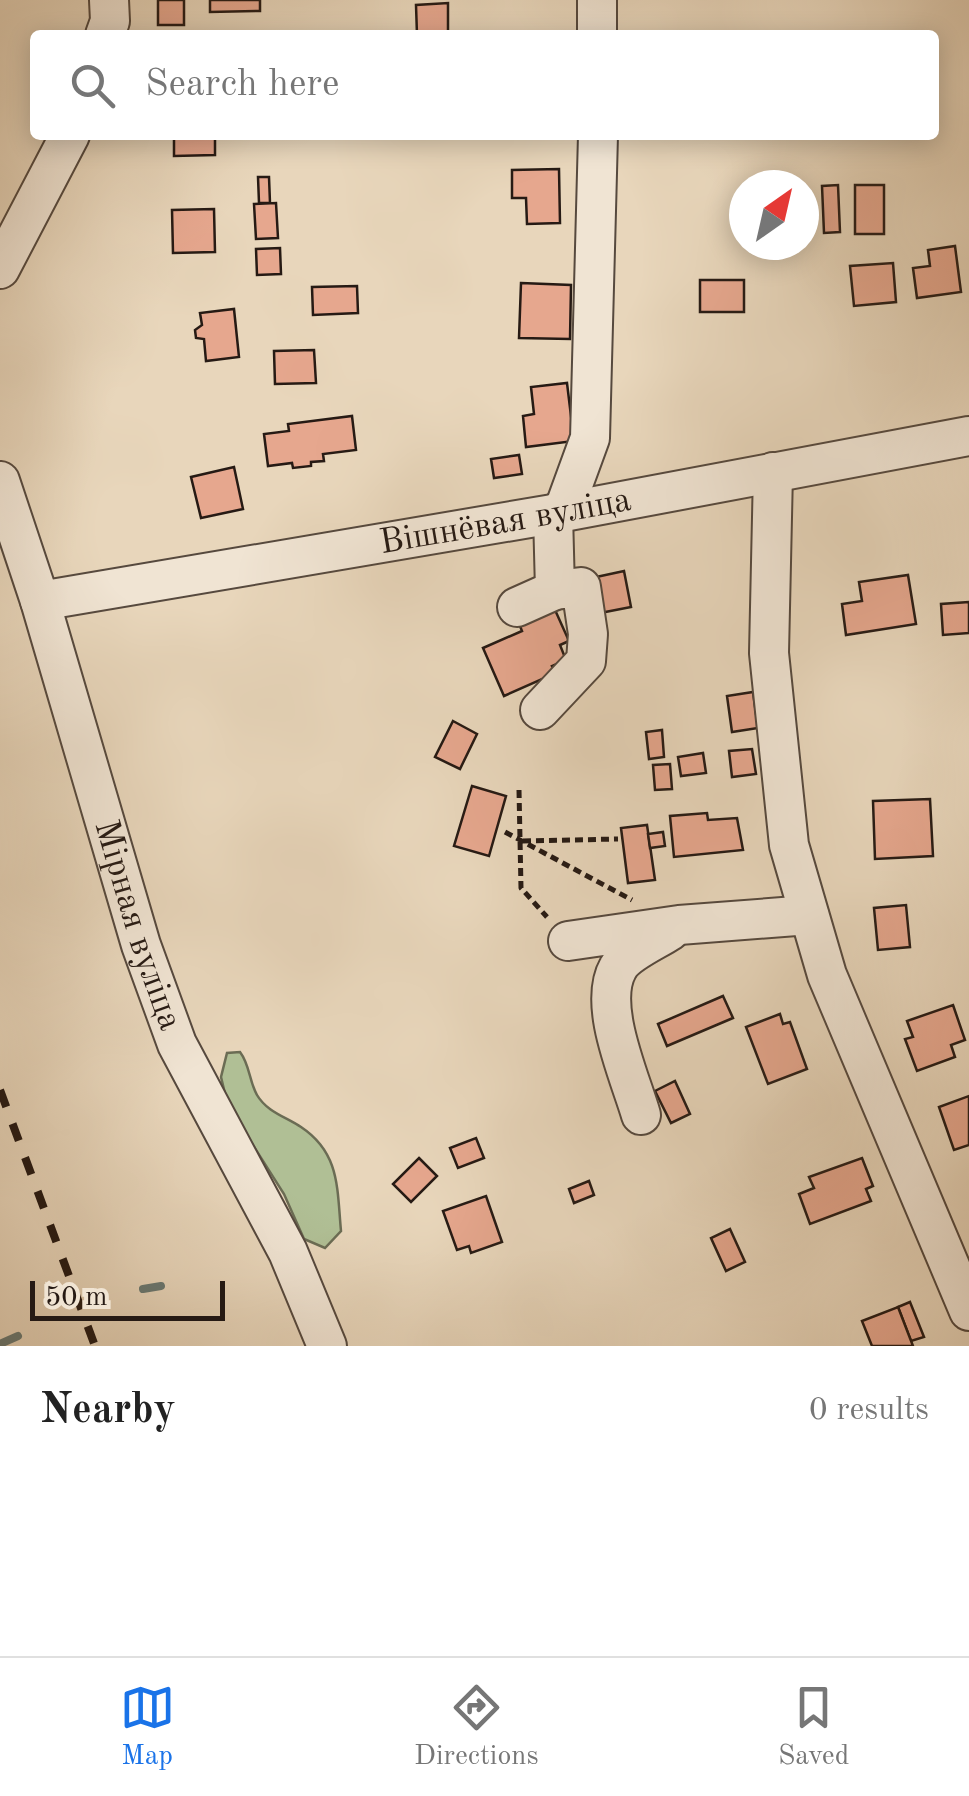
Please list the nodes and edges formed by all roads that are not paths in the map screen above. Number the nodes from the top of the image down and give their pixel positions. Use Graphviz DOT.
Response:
graph roads {
  1 [pos="108,0"];
  2 [pos="597,0"];
  3 [pos="107,30"];
  4 [pos="597,30"];
  5 [pos="67,140"];
  6 [pos="598,140"];
  7 [pos="0,269"];
  8 [pos="969,436"];
  9 [pos="773,472"];
  10 [pos="0,481"];
  11 [pos="558,513"];
  12 [pos="555,590"];
  13 [pos="40,601"];
  14 [pos="517,607"];
  15 [pos="540,710"];
  16 [pos="810,915"];
  17 [pos="679,925"];
  18 [pos="568,941"];
  19 [pos="642,1115"];
  20 [pos="969,1311"];
  21 [pos="327,1346"];
  1 -- 3 [label="street"];
  2 -- 4 [label="street"];
  5 -- 7 [label="street"];
  6 -- 11 [label="street"];
  8 -- 9 [label="street, Вішнёвая вуліца"];
  9 -- 11 [label="street, Вішнёвая вуліца"];
  9 -- 16 [label="street"];
  10 -- 13 [label="street, Мірная вуліца"];
  11 -- 12 [label="street"];
  11 -- 13 [label="street, Вішнёвая вуліца"];
  12 -- 14 [label="street"];
  12 -- 15 [label="street"];
  13 -- 21 [label="street, Мірная вуліца"];
  16 -- 17 [label="street"];
  16 -- 20 [label="street"];
  17 -- 18 [label="street"];
  17 -- 19 [label="street"];
}
